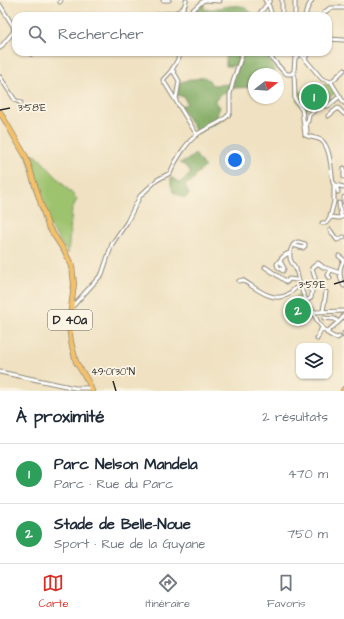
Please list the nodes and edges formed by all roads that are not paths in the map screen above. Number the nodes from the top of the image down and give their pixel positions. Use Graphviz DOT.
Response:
graph roads {
  1 [pos="163,0"];
  2 [pos="169,0"];
  3 [pos="186,0"];
  4 [pos="204,0"];
  5 [pos="265,0"];
  6 [pos="270,0"];
  7 [pos="282,0"];
  8 [pos="295,0"];
  9 [pos="312,0"];
  10 [pos="220,1"];
  11 [pos="268,4"];
  12 [pos="0,5"];
  13 [pos="344,8"];
  14 [pos="262,11"];
  15 [pos="178,12"];
  16 [pos="190,12"];
  17 [pos="271,12"];
  18 [pos="282,12"];
  19 [pos="295,12"];
  20 [pos="306,12"];
  21 [pos="326,12"];
  22 [pos="12,24"];
  23 [pos="12,34"];
  24 [pos="332,39"];
  25 [pos="344,40"];
  26 [pos="0,48"];
  27 [pos="180,56"];
  28 [pos="241,56"];
  29 [pos="270,56"];
  30 [pos="296,56"];
  31 [pos="302,56"];
  32 [pos="172,69"];
  33 [pos="344,70"];
  34 [pos="294,71"];
  35 [pos="0,77"];
  36 [pos="331,82"];
  37 [pos="340,96"];
  38 [pos="176,101"];
  39 [pos="21,103"];
  40 [pos="344,103"];
  41 [pos="0,112"];
  42 [pos="344,114"];
  43 [pos="328,116"];
  44 [pos="197,135"];
  45 [pos="306,135"];
  46 [pos="344,168"];
  47 [pos="344,177"];
  48 [pos="335,184"];
  49 [pos="344,187"];
  50 [pos="338,192"];
  51 [pos="344,197"];
  52 [pos="344,202"];
  53 [pos="339,203"];
  54 [pos="330,217"];
  55 [pos="343,217"];
  56 [pos="322,223"];
  57 [pos="330,230"];
  58 [pos="344,237"];
  59 [pos="293,245"];
  60 [pos="290,253"];
  61 [pos="339,256"];
  62 [pos="314,260"];
  63 [pos="344,260"];
  64 [pos="280,261"];
  65 [pos="316,264"];
  66 [pos="331,266"];
  67 [pos="266,267"];
  68 [pos="332,270"];
  69 [pos="340,273"];
  70 [pos="342,277"];
  71 [pos="315,278"];
  72 [pos="330,278"];
  73 [pos="241,279"];
  74 [pos="296,280"];
  75 [pos="314,286"];
  76 [pos="344,286"];
  77 [pos="301,287"];
  78 [pos="311,291"];
  79 [pos="326,292"];
  80 [pos="306,301"];
  81 [pos="71,308"];
  82 [pos="323,311"];
  83 [pos="344,311"];
  84 [pos="314,312"];
  85 [pos="344,315"];
  86 [pos="324,318"];
  87 [pos="338,322"];
  88 [pos="322,327"];
  89 [pos="327,333"];
  90 [pos="339,337"];
  91 [pos="317,339"];
  92 [pos="0,372"];
  93 [pos="91,390"];
  1 -- 2 [label="street"];
  3 -- 15 [label="street"];
  4 -- 10 [label="street"];
  4 -- 16 [label="street"];
  5 -- 11 [label="street"];
  6 -- 11 [label="street"];
  7 -- 18 [label="street"];
  8 -- 19 [label="street"];
  9 -- 20 [label="street"];
  11 -- 14 [label="street"];
  11 -- 17 [label="street"];
  12 -- 22 [label="street"];
  13 -- 21 [label="street"];
  23 -- 26 [label="street"];
  24 -- 25 [label="street"];
  27 -- 32 [label="street"];
  28 -- 44 [label="street"];
  29 -- 34 [label="street"];
  30 -- 34 [label="street"];
  31 -- 36 [label="street"];
  32 -- 38 [label="street"];
  32 -- 38 [label="street"];
  33 -- 36 [label="street"];
  34 -- 45 [label="street"];
  35 -- 39 [label="street"];
  36 -- 37 [label="street"];
  37 -- 40 [label="street"];
  37 -- 45 [label="street"];
  38 -- 44 [label="street"];
  41 -- 81 [label="main road, D 40a"];
  42 -- 43 [label="street"];
  44 -- 81 [label="street"];
  45 -- 48 [label="street"];
  46 -- 47 [label="street"];
  48 -- 49 [label="street"];
  48 -- 50 [label="street"];
  48 -- 54 [label="street"];
  51 -- 52 [label="street"];
  53 -- 55 [label="street"];
  54 -- 55 [label="street"];
  54 -- 56 [label="street"];
  57 -- 58 [label="street"];
  59 -- 60 [label="street"];
  60 -- 64 [label="street"];
  60 -- 77 [label="street"];
  61 -- 63 [label="street"];
  62 -- 65 [label="street"];
  63 -- 69 [label="street"];
  65 -- 68 [label="street"];
  65 -- 71 [label="street"];
  66 -- 68 [label="street"];
  67 -- 74 [label="street"];
  68 -- 69 [label="street"];
  68 -- 72 [label="street"];
  69 -- 70 [label="street"];
  70 -- 76 [label="street"];
  73 -- 77 [label="street"];
  75 -- 78 [label="street"];
  77 -- 78 [label="street"];
  77 -- 80 [label="street"];
  78 -- 80 [label="street"];
  79 -- 82 [label="street"];
  80 -- 84 [label="street"];
  81 -- 93 [label="main road, D 40a"];
  82 -- 83 [label="street"];
  82 -- 84 [label="street"];
  84 -- 88 [label="street"];
  85 -- 87 [label="street"];
  86 -- 87 [label="street"];
  87 -- 89 [label="street"];
  88 -- 89 [label="street"];
  88 -- 91 [label="street"];
  89 -- 90 [label="street"];
  92 -- 93 [label="street"];
}
